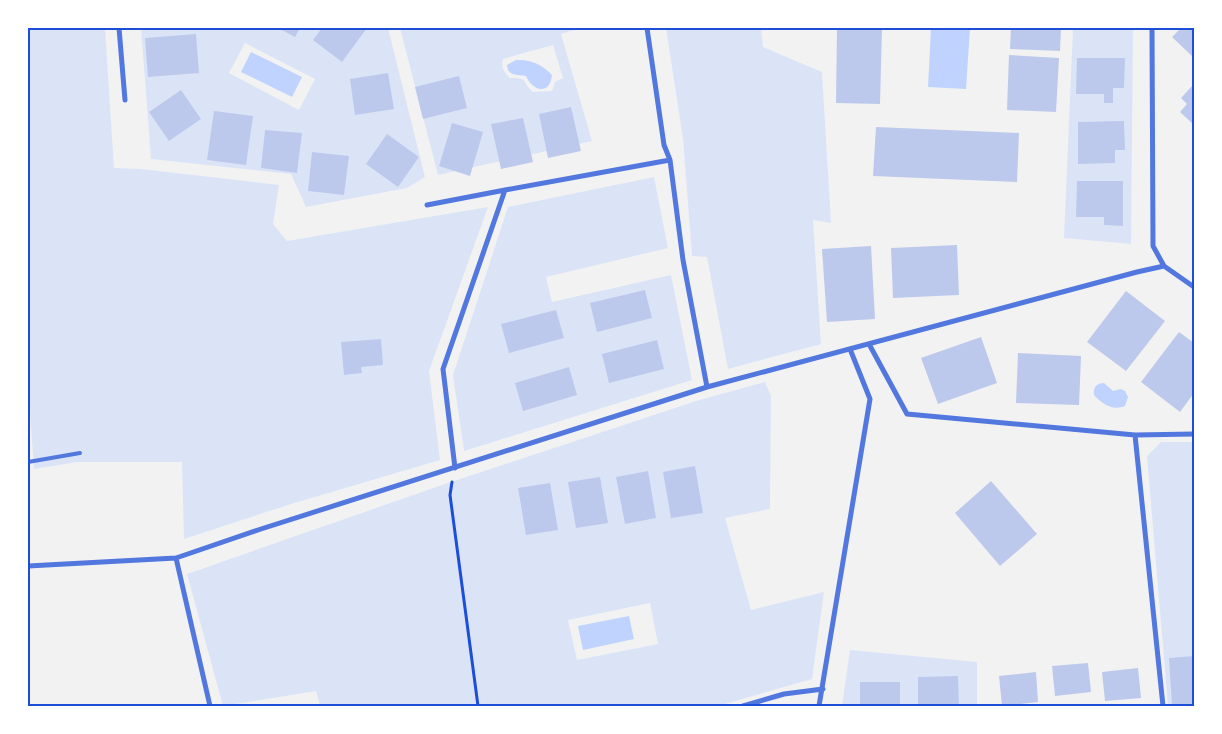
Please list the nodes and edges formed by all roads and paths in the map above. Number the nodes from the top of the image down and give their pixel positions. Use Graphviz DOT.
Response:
graph roads {
  1 [pos="119,28"];
  2 [pos="647,28"];
  3 [pos="1152,28"];
  4 [pos="125,100"];
  5 [pos="670,160"];
  6 [pos="505,190"];
  7 [pos="427,205"];
  8 [pos="1164,266"];
  9 [pos="1194,287"];
  10 [pos="869,344"];
  11 [pos="850,349"];
  12 [pos="707,387"];
  13 [pos="1194,434"];
  14 [pos="1135,435"];
  15 [pos="80,453"];
  16 [pos="28,462"];
  17 [pos="455,468"];
  18 [pos="176,558"];
  19 [pos="28,566"];
  20 [pos="823,689"];
  21 [pos="210,706"];
  22 [pos="478,706"];
  23 [pos="743,706"];
  24 [pos="820,706"];
  25 [pos="1163,706"];
  1 -- 4 [label="street"];
  2 -- 5 [label="street"];
  3 -- 8 [label="street"];
  5 -- 6 [label="street"];
  5 -- 12 [label="street"];
  6 -- 7 [label="street"];
  6 -- 17 [label="street"];
  8 -- 9 [label="street"];
  8 -- 10 [label="street"];
  10 -- 11 [label="street"];
  10 -- 14 [label="street"];
  11 -- 12 [label="street"];
  11 -- 20 [label="street"];
  12 -- 17 [label="street"];
  13 -- 14 [label="street"];
  14 -- 25 [label="street"];
  15 -- 16 [label="lane"];
  17 -- 18 [label="street"];
  17 -- 22 [label="path"];
  18 -- 19 [label="street"];
  18 -- 21 [label="street"];
  20 -- 23 [label="street"];
  20 -- 24 [label="street"];
}
